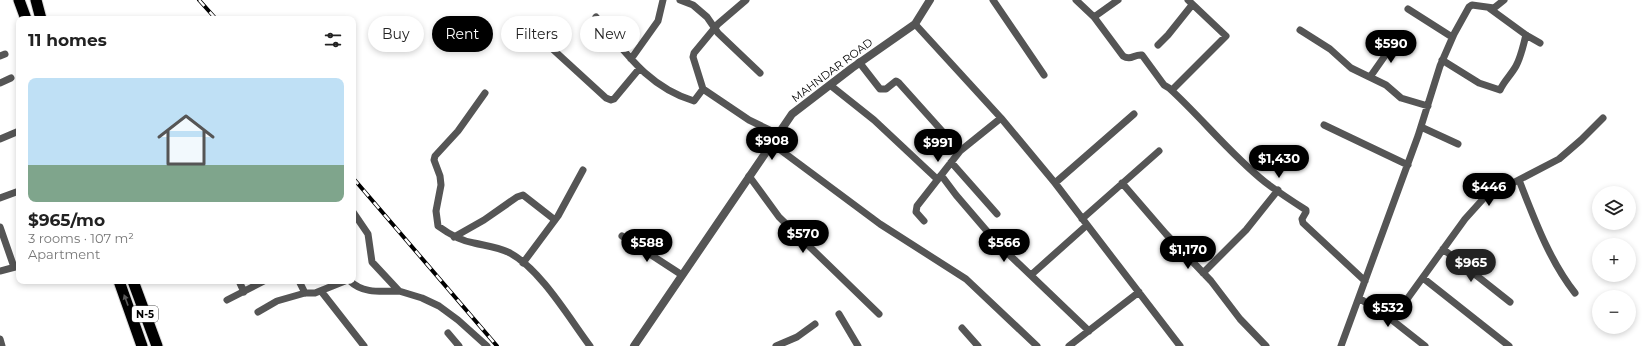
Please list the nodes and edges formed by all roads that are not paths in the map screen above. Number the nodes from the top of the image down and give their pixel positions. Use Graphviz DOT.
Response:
graph roads {
  1 [pos="19,0"];
  2 [pos="36,0"];
  3 [pos="663,0"];
  4 [pos="680,0"];
  5 [pos="746,0"];
  6 [pos="930,0"];
  7 [pos="993,0"];
  8 [pos="1076,0"];
  9 [pos="1118,0"];
  10 [pos="1504,0"];
  11 [pos="1190,2"];
  12 [pos="1489,8"];
  13 [pos="1408,9"];
  14 [pos="25,16"];
  15 [pos="40,16"];
  16 [pos="1094,16"];
  17 [pos="915,24"];
  18 [pos="715,28"];
  19 [pos="1300,30"];
  20 [pos="1526,36"];
  21 [pos="1452,37"];
  22 [pos="1396,40"];
  23 [pos="1540,43"];
  24 [pos="1158,45"];
  25 [pos="556,52"];
  26 [pos="625,52"];
  27 [pos="631,59"];
  28 [pos="1442,60"];
  29 [pos="859,62"];
  30 [pos="639,69"];
  31 [pos="760,73"];
  32 [pos="1044,74"];
  33 [pos="1370,77"];
  34 [pos="11,78"];
  35 [pos="0,83"];
  36 [pos="830,85"];
  37 [pos="703,89"];
  38 [pos="1172,90"];
  39 [pos="485,93"];
  40 [pos="1428,106"];
  41 [pos="1134,114"];
  42 [pos="1002,118"];
  43 [pos="1603,118"];
  44 [pos="1324,126"];
  45 [pos="1421,127"];
  46 [pos="16,132"];
  47 [pos="778,134"];
  48 [pos="0,139"];
  49 [pos="771,143"];
  50 [pos="1458,144"];
  51 [pos="960,150"];
  52 [pos="1158,151"];
  53 [pos="951,162"];
  54 [pos="1408,165"];
  55 [pos="583,170"];
  56 [pos="749,176"];
  57 [pos="939,177"];
  58 [pos="1519,180"];
  59 [pos="1055,183"];
  60 [pos="1122,183"];
  61 [pos="1278,190"];
  62 [pos="16,192"];
  63 [pos="0,198"];
  64 [pos="997,214"];
  65 [pos="356,216"];
  66 [pos="555,220"];
  67 [pos="924,221"];
  68 [pos="1085,222"];
  69 [pos="0,227"];
  70 [pos="622,236"];
  71 [pos="454,237"];
  72 [pos="1443,249"];
  73 [pos="523,263"];
  74 [pos="16,267"];
  75 [pos="0,271"];
  76 [pos="1203,273"];
  77 [pos="682,275"];
  78 [pos="1030,276"];
  79 [pos="1423,278"];
  80 [pos="1366,281"];
  81 [pos="120,284"];
  82 [pos="134,284"];
  83 [pos="240,284"];
  84 [pos="259,284"];
  85 [pos="301,284"];
  86 [pos="338,284"];
  87 [pos="355,284"];
  88 [pos="321,291"];
  89 [pos="399,291"];
  90 [pos="244,292"];
  91 [pos="305,292"];
  92 [pos="1139,292"];
  93 [pos="1575,293"];
  94 [pos="1359,298"];
  95 [pos="227,300"];
  96 [pos="1510,302"];
  97 [pos="258,312"];
  98 [pos="839,314"];
  99 [pos="879,314"];
  100 [pos="1392,320"];
  101 [pos="815,324"];
  102 [pos="962,328"];
  103 [pos="1088,331"];
  104 [pos="448,333"];
  105 [pos="0,339"];
  106 [pos="2,346"];
  107 [pos="142,346"];
  108 [pos="157,346"];
  109 [pos="364,346"];
  110 [pos="459,346"];
  111 [pos="488,346"];
  112 [pos="590,346"];
  113 [pos="634,346"];
  114 [pos="776,346"];
  115 [pos="858,346"];
  116 [pos="978,346"];
  117 [pos="1037,346"];
  118 [pos="1069,346"];
  119 [pos="1180,346"];
  120 [pos="1266,346"];
  121 [pos="1341,346"];
  122 [pos="1425,346"];
  123 [pos="1509,346"];
  1 -- 14 [label="highway"];
  2 -- 15 [label="highway"];
  3 -- 27 [label="street"];
  4 -- 18 [label="street"];
  5 -- 18 [label="street"];
  6 -- 17 [label="street, MAHNDAR ROAD"];
  7 -- 32 [label="street"];
  8 -- 16 [label="street"];
  9 -- 16 [label="street"];
  10 -- 12 [label="street"];
  11 -- 24 [label="street"];
  11 -- 38 [label="street"];
  12 -- 20 [label="street"];
  12 -- 21 [label="street"];
  13 -- 21 [label="street"];
  16 -- 38 [label="street"];
  17 -- 29 [label="street, MAHNDAR ROAD"];
  17 -- 42 [label="street"];
  18 -- 31 [label="street"];
  18 -- 37 [label="street"];
  19 -- 33 [label="street"];
  20 -- 23 [label="street"];
  20 -- 28 [label="street"];
  21 -- 28 [label="street"];
  22 -- 33 [label="street"];
  25 -- 30 [label="street"];
  26 -- 27 [label="street"];
  27 -- 30 [label="street"];
  28 -- 40 [label="street"];
  29 -- 36 [label="street, MAHNDAR ROAD"];
  29 -- 51 [label="street"];
  30 -- 37 [label="street"];
  33 -- 40 [label="street"];
  34 -- 35 [label="street"];
  36 -- 47 [label="street, MAHNDAR ROAD"];
  36 -- 57 [label="street"];
  37 -- 47 [label="street"];
  38 -- 61 [label="street"];
  39 -- 71 [label="street"];
  40 -- 45 [label="street"];
  41 -- 59 [label="street"];
  42 -- 51 [label="street"];
  42 -- 59 [label="street"];
  43 -- 58 [label="street"];
  44 -- 54 [label="street"];
  45 -- 50 [label="street"];
  45 -- 54 [label="street"];
  46 -- 48 [label="street"];
  47 -- 49 [label="street, MAHNDAR ROAD"];
  49 -- 56 [label="street, MAHNDAR ROAD"];
  49 -- 117 [label="street"];
  51 -- 53 [label="street"];
  52 -- 60 [label="street"];
  53 -- 57 [label="street"];
  53 -- 64 [label="street"];
  54 -- 80 [label="street"];
  55 -- 66 [label="street"];
  56 -- 77 [label="street, MAHNDAR ROAD"];
  56 -- 99 [label="street"];
  57 -- 67 [label="street"];
  57 -- 78 [label="street"];
  58 -- 72 [label="street"];
  58 -- 93 [label="street"];
  59 -- 68 [label="street"];
  60 -- 68 [label="street"];
  60 -- 76 [label="street"];
  61 -- 76 [label="street"];
  61 -- 80 [label="street"];
  62 -- 63 [label="street"];
  65 -- 89 [label="street"];
  66 -- 71 [label="street"];
  66 -- 73 [label="street"];
  68 -- 78 [label="street"];
  68 -- 92 [label="street"];
  69 -- 74 [label="street"];
  70 -- 77 [label="street"];
  71 -- 73 [label="street"];
  72 -- 79 [label="street"];
  72 -- 96 [label="street"];
  73 -- 112 [label="street"];
  74 -- 75 [label="street"];
  76 -- 120 [label="street"];
  77 -- 113 [label="street, MAHNDAR ROAD"];
  78 -- 103 [label="street"];
  79 -- 100 [label="street"];
  79 -- 123 [label="street"];
  80 -- 94 [label="street"];
  107 -- 81 [label="highway, N-5, one-way"];
  82 -- 108 [label="highway, N-5"];
  83 -- 90 [label="street"];
  84 -- 90 [label="street"];
  85 -- 91 [label="street"];
  86 -- 88 [label="street"];
  87 -- 89 [label="street"];
  88 -- 91 [label="street"];
  88 -- 109 [label="street"];
  89 -- 111 [label="street"];
  90 -- 95 [label="street"];
  91 -- 97 [label="street"];
  92 -- 103 [label="street"];
  92 -- 119 [label="street"];
  94 -- 100 [label="street"];
  94 -- 121 [label="street"];
  98 -- 115 [label="street"];
  100 -- 122 [label="street"];
  101 -- 114 [label="street"];
  102 -- 116 [label="street"];
  103 -- 118 [label="street"];
  104 -- 110 [label="street"];
  105 -- 106 [label="street"];
}
